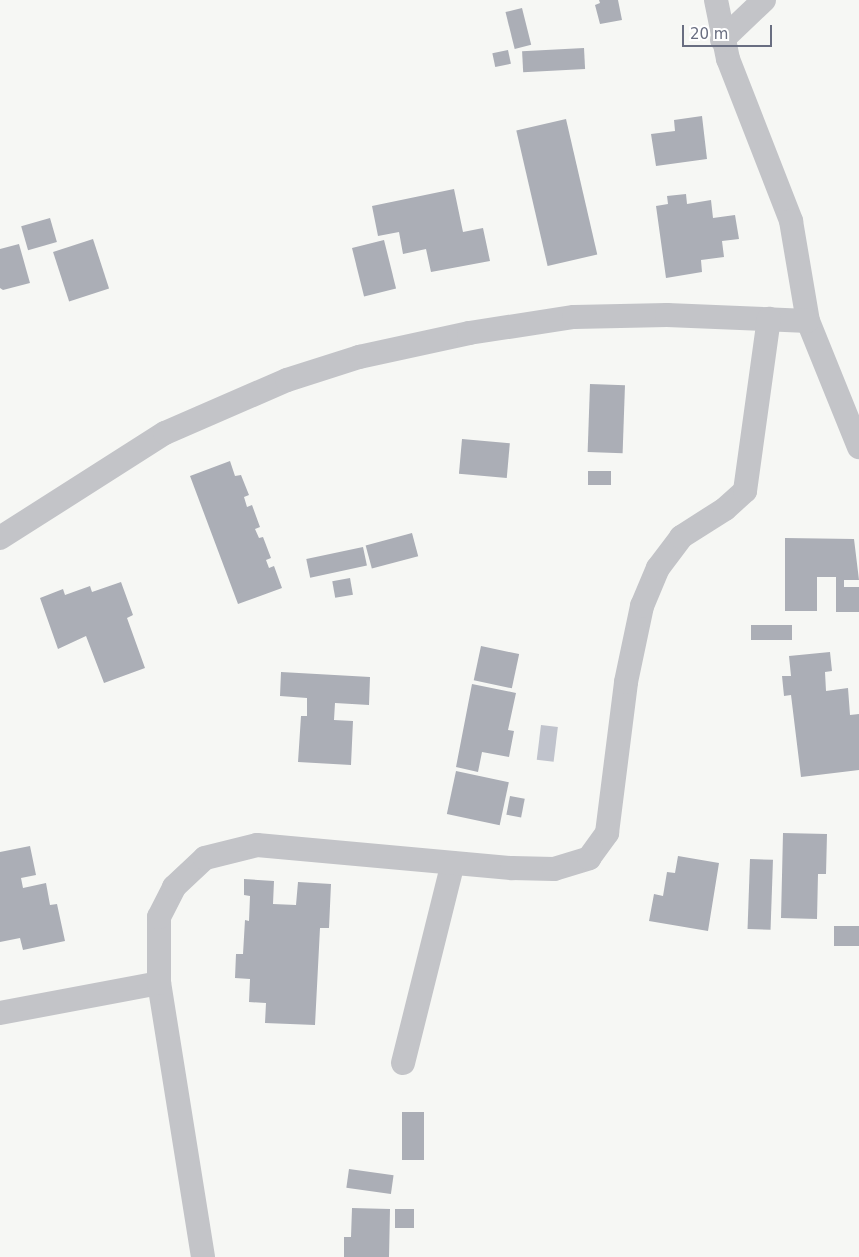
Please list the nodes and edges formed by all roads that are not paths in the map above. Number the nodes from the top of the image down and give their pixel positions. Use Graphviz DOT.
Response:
graph roads {
  1 [pos="716,0"];
  2 [pos="764,0"];
  3 [pos="722,40"];
  4 [pos="769,319"];
  5 [pos="808,321"];
  6 [pos="859,447"];
  7 [pos="0,538"];
  8 [pos="453,863"];
  9 [pos="159,983"];
  10 [pos="0,1013"];
  11 [pos="403,1063"];
  12 [pos="203,1257"];
  1 -- 3 [label="street"];
  2 -- 3 [label="street"];
  3 -- 5 [label="street"];
  4 -- 5 [label="street"];
  4 -- 7 [label="street"];
  4 -- 8 [label="street"];
  5 -- 6 [label="street"];
  8 -- 9 [label="street"];
  8 -- 11 [label="street"];
  9 -- 10 [label="street"];
  9 -- 12 [label="street"];
}
